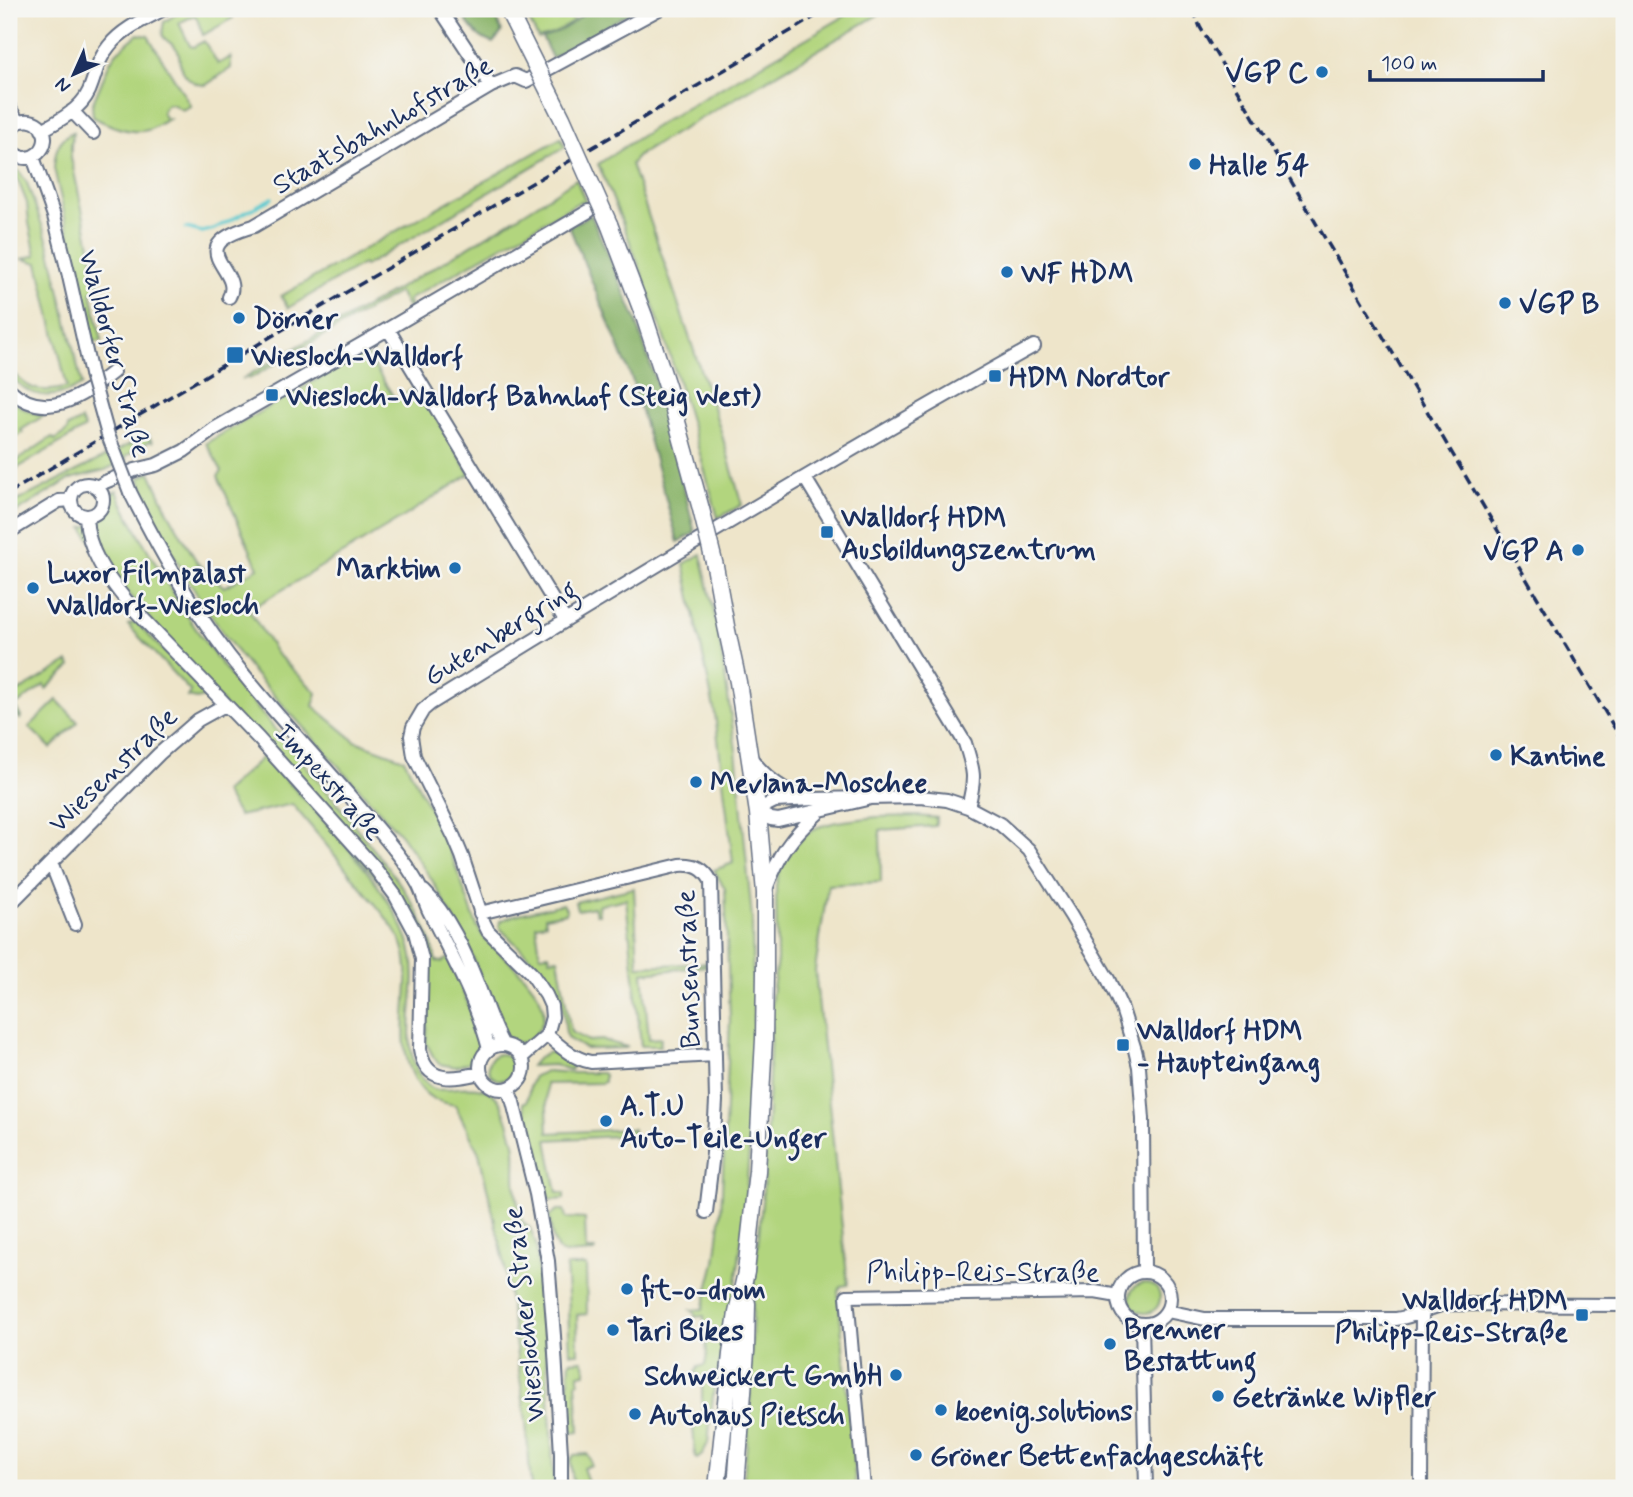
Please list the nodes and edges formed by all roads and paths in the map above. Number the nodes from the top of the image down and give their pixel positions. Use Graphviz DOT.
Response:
graph roads {
  1 [pos="164,9"];
  2 [pos="440,9"];
  3 [pos="659,9"];
  4 [pos="509,11"];
  5 [pos="491,86"];
  6 [pos="9,107"];
  7 [pos="72,111"];
  8 [pos="13,126"];
  9 [pos="42,130"];
  10 [pos="93,133"];
  11 [pos="9,148"];
  12 [pos="33,157"];
  13 [pos="589,211"];
  14 [pos="229,297"];
  15 [pos="388,329"];
  16 [pos="1034,346"];
  17 [pos="113,372"];
  18 [pos="9,392"];
  19 [pos="805,478"];
  20 [pos="97,488"];
  21 [pos="71,500"];
  22 [pos="86,516"];
  23 [pos="9,532"];
  24 [pos="565,620"];
  25 [pos="225,705"];
  26 [pos="748,755"];
  27 [pos="813,799"];
  28 [pos="867,799"];
  29 [pos="968,807"];
  30 [pos="820,811"];
  31 [pos="758,813"];
  32 [pos="51,863"];
  33 [pos="420,887"];
  34 [pos="765,893"];
  35 [pos="9,905"];
  36 [pos="480,913"];
  37 [pos="75,924"];
  38 [pos="547,1035"];
  39 [pos="503,1045"];
  40 [pos="489,1049"];
  41 [pos="715,1055"];
  42 [pos="522,1058"];
  43 [pos="481,1073"];
  44 [pos="508,1089"];
  45 [pos="706,1212"];
  46 [pos="746,1272"];
  47 [pos="1144,1272"];
  48 [pos="1118,1296"];
  49 [pos="1624,1306"];
  50 [pos="1167,1311"];
  51 [pos="1422,1311"];
  52 [pos="1142,1324"];
  53 [pos="561,1454"];
  54 [pos="561,1488"];
  55 [pos="569,1488"];
  56 [pos="717,1488"];
  57 [pos="736,1488"];
  58 [pos="864,1488"];
  59 [pos="1146,1488"];
  60 [pos="1421,1488"];
  1 -- 7 [label="street"];
  2 -- 5 [label="street"];
  3 -- 5 [label="street, Staatsbahnhofstraße"];
  4 -- 26 [label="main road, bridge"];
  5 -- 14 [label="street, Staatsbahnhofstraße"];
  6 -- 8 [label="street"];
  7 -- 9 [label="street"];
  7 -- 10 [label="street"];
  8 -- 9 [label="street"];
  9 -- 12 [label="street"];
  11 -- 12 [label="street"];
  12 -- 33 [label="street, Walldorfer Straße, bridge"];
  13 -- 15 [label="street"];
  15 -- 20 [label="street"];
  15 -- 24 [label="street"];
  16 -- 19 [label="street, Gutenbergring"];
  17 -- 18 [label="street"];
  19 -- 24 [label="street, Gutenbergring"];
  19 -- 29 [label="street"];
  20 -- 21 [label="street"];
  20 -- 22 [label="street"];
  21 -- 22 [label="street, Impexstraße"];
  21 -- 23 [label="street"];
  22 -- 25 [label="street, Impexstraße"];
  24 -- 36 [label="street, Gutenbergring"];
  25 -- 32 [label="street, Wiesenstraße"];
  25 -- 43 [label="street, Impexstraße"];
  26 -- 27 [label="street"];
  26 -- 31 [label="main road"];
  27 -- 28 [label="street"];
  27 -- 31 [label="street"];
  28 -- 29 [label="street"];
  28 -- 30 [label="street"];
  29 -- 47 [label="street"];
  30 -- 31 [label="street"];
  30 -- 34 [label="street"];
  31 -- 34 [label="main road"];
  32 -- 35 [label="street, Wiesenstraße"];
  32 -- 37 [label="street"];
  33 -- 39 [label="street, Walldorfer Straße"];
  33 -- 40 [label="street, Walldorfer Straße"];
  34 -- 46 [label="main road"];
  36 -- 38 [label="street, Gutenbergring"];
  36 -- 41 [label="street, Bunsenstraße"];
  38 -- 41 [label="street"];
  38 -- 42 [label="street"];
  39 -- 40 [label="street"];
  39 -- 42 [label="street"];
  40 -- 43 [label="street"];
  41 -- 45 [label="street, Bunsenstraße"];
  42 -- 44 [label="street"];
  43 -- 44 [label="street"];
  44 -- 53 [label="street, Wieslocher Straße"];
  46 -- 56 [label="main road"];
  46 -- 57 [label="main road"];
  47 -- 48 [label="street"];
  47 -- 50 [label="street"];
  48 -- 52 [label="street"];
  48 -- 58 [label="street, Philipp-Reis-Straße"];
  49 -- 51 [label="street"];
  50 -- 51 [label="street"];
  50 -- 52 [label="street"];
  51 -- 60 [label="street"];
  52 -- 59 [label="street"];
  53 -- 54 [label="street, Wieslocher Straße"];
  53 -- 55 [label="street, Wieslocher Straße"];
}
